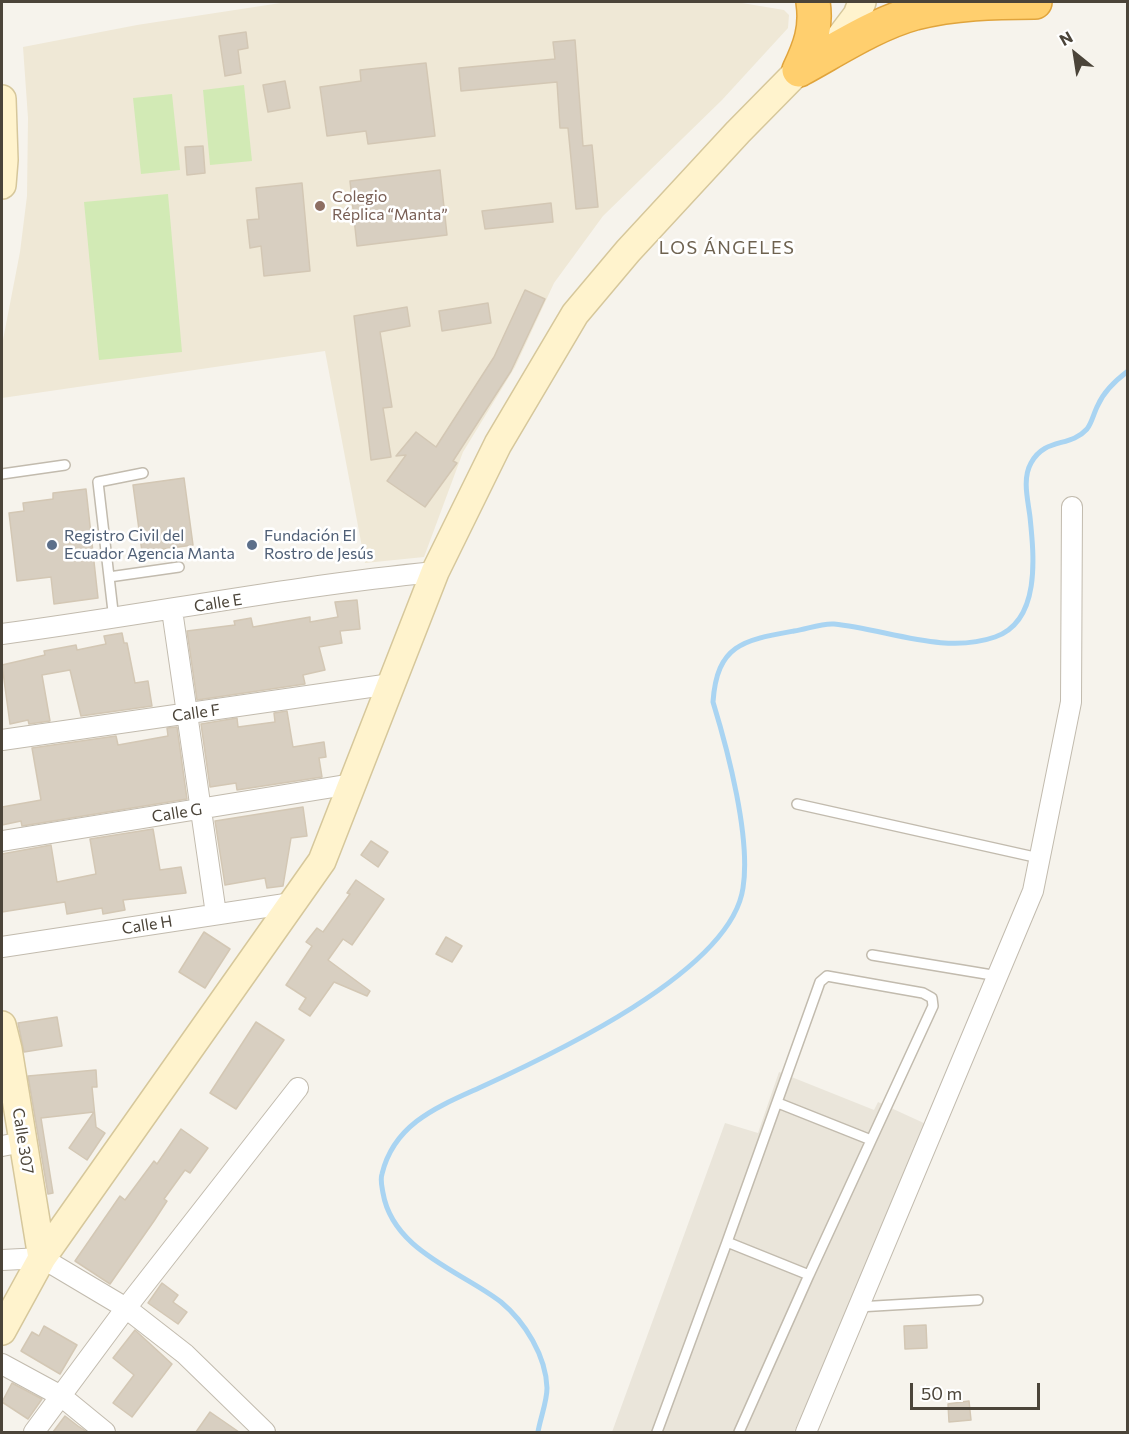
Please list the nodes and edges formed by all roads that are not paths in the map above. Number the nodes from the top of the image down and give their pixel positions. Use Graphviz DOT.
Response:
graph roads {
  1 [pos="813,2"];
  2 [pos="862,2"];
  3 [pos="1035,2"];
  4 [pos="799,70"];
  5 [pos="2,99"];
  6 [pos="2,169"];
  7 [pos="65,465"];
  8 [pos="143,473"];
  9 [pos="2,474"];
  10 [pos="1072,507"];
  11 [pos="179,567"];
  12 [pos="435,572"];
  13 [pos="109,577"];
  14 [pos="172,610"];
  15 [pos="114,620"];
  16 [pos="2,634"];
  17 [pos="391,684"];
  18 [pos="187,715"];
  19 [pos="2,740"];
  20 [pos="352,784"];
  21 [pos="797,804"];
  22 [pos="201,809"];
  23 [pos="2,841"];
  24 [pos="1039,858"];
  25 [pos="292,903"];
  26 [pos="216,914"];
  27 [pos="2,947"];
  28 [pos="872,955"];
  29 [pos="998,976"];
  30 [pos="4,1041"];
  31 [pos="298,1088"];
  32 [pos="778,1103"];
  33 [pos="871,1140"];
  34 [pos="12,1144"];
  35 [pos="727,1242"];
  36 [pos="42,1258"];
  37 [pos="2,1260"];
  38 [pos="809,1275"];
  39 [pos="978,1300"];
  40 [pos="858,1307"];
  41 [pos="126,1308"];
  42 [pos="2,1331"];
  43 [pos="2,1364"];
  44 [pos="61,1396"];
  45 [pos="34,1432"];
  46 [pos="105,1432"];
  47 [pos="265,1432"];
  48 [pos="657,1432"];
  49 [pos="739,1432"];
  50 [pos="806,1432"];
  1 -- 4 [label="highway"];
  2 -- 4 [label="street"];
  3 -- 4 [label="highway"];
  4 -- 12 [label="street"];
  5 -- 6 [label="street"];
  7 -- 9 [label="lane"];
  8 -- 13 [label="lane"];
  10 -- 24 [label="street"];
  11 -- 13 [label="lane"];
  12 -- 14 [label="street, Calle E"];
  12 -- 17 [label="street"];
  13 -- 15 [label="lane"];
  14 -- 15 [label="street, Calle E"];
  14 -- 18 [label="street"];
  15 -- 16 [label="street, Calle E"];
  17 -- 18 [label="street, Calle F"];
  17 -- 20 [label="street"];
  18 -- 19 [label="street, Calle F"];
  18 -- 22 [label="street"];
  20 -- 22 [label="street, Calle G"];
  20 -- 25 [label="street"];
  21 -- 24 [label="lane"];
  22 -- 23 [label="street, Calle G"];
  22 -- 26 [label="street"];
  24 -- 29 [label="street"];
  25 -- 26 [label="street, Calle H"];
  25 -- 36 [label="street"];
  26 -- 27 [label="street, Calle H"];
  28 -- 29 [label="lane"];
  29 -- 40 [label="street"];
  30 -- 34 [label="street, Calle 307"];
  31 -- 41 [label="street"];
  32 -- 33 [label="lane"];
  32 -- 33 [label="lane"];
  32 -- 35 [label="lane"];
  33 -- 38 [label="lane"];
  34 -- 36 [label="street, Calle 307"];
  35 -- 38 [label="lane"];
  35 -- 48 [label="lane"];
  36 -- 37 [label="street"];
  36 -- 41 [label="street"];
  36 -- 42 [label="street"];
  38 -- 49 [label="lane"];
  39 -- 40 [label="lane"];
  40 -- 50 [label="street"];
  41 -- 44 [label="street"];
  41 -- 47 [label="street"];
  43 -- 44 [label="street"];
  44 -- 45 [label="street"];
  44 -- 46 [label="street"];
}
